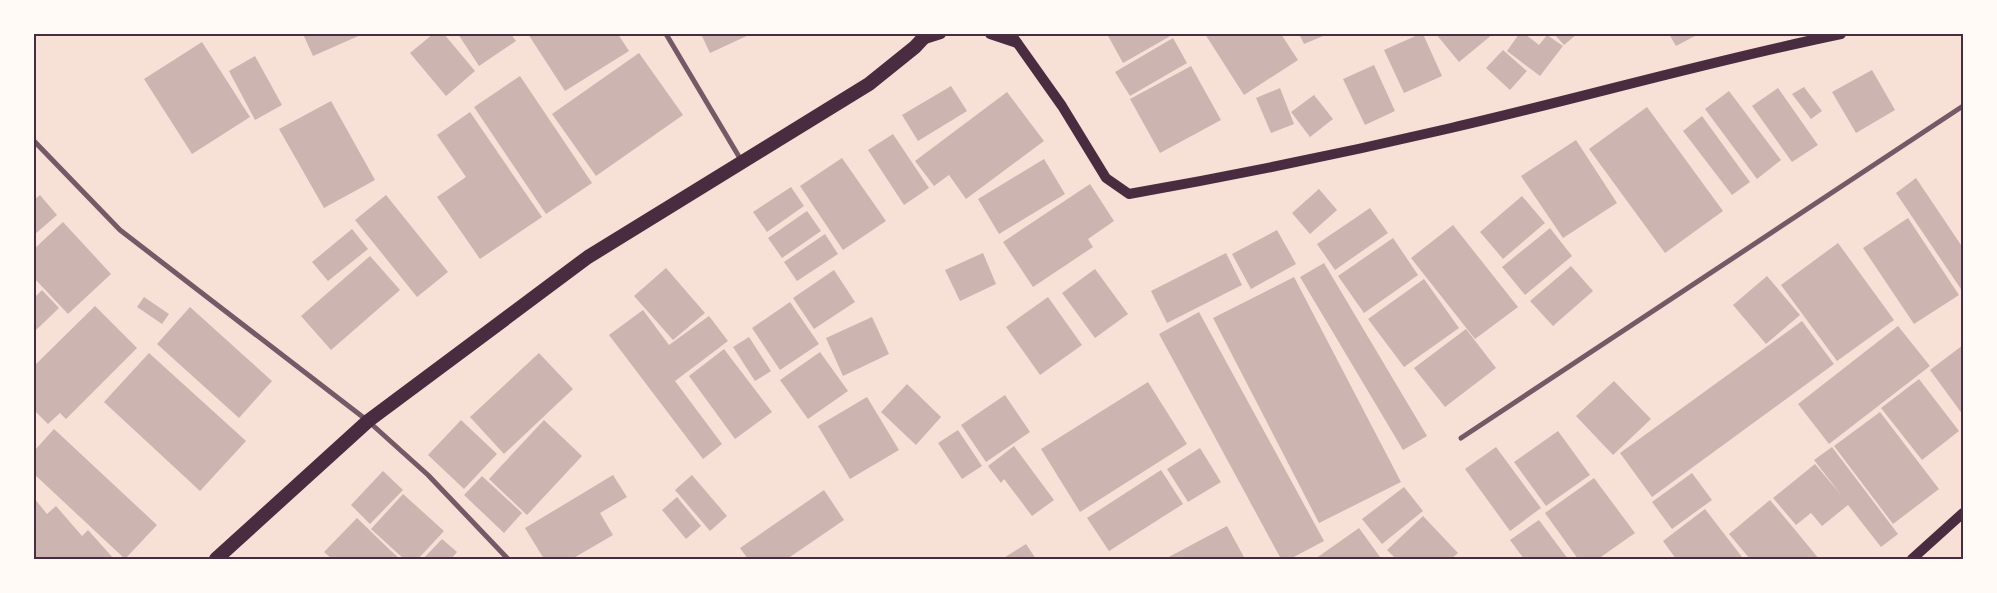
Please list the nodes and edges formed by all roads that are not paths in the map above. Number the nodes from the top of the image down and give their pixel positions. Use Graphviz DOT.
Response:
graph roads {
  1 [pos="666,34"];
  2 [pos="940,34"];
  3 [pos="990,34"];
  4 [pos="1011,34"];
  5 [pos="1841,34"];
  6 [pos="924,37"];
  7 [pos="1017,43"];
  8 [pos="1963,106"];
  9 [pos="34,141"];
  10 [pos="741,161"];
  11 [pos="368,421"];
  12 [pos="1461,438"];
  13 [pos="1963,513"];
  14 [pos="216,559"];
  15 [pos="508,559"];
  16 [pos="1912,559"];
  1 -- 10 [label="street"];
  2 -- 6 [label="main road"];
  3 -- 7 [label="main road"];
  4 -- 7 [label="main road"];
  5 -- 7 [label="main road"];
  6 -- 10 [label="highway"];
  8 -- 12 [label="street"];
  9 -- 11 [label="street"];
  10 -- 11 [label="highway"];
  11 -- 14 [label="highway"];
  11 -- 15 [label="street"];
  13 -- 16 [label="main road"];
}
